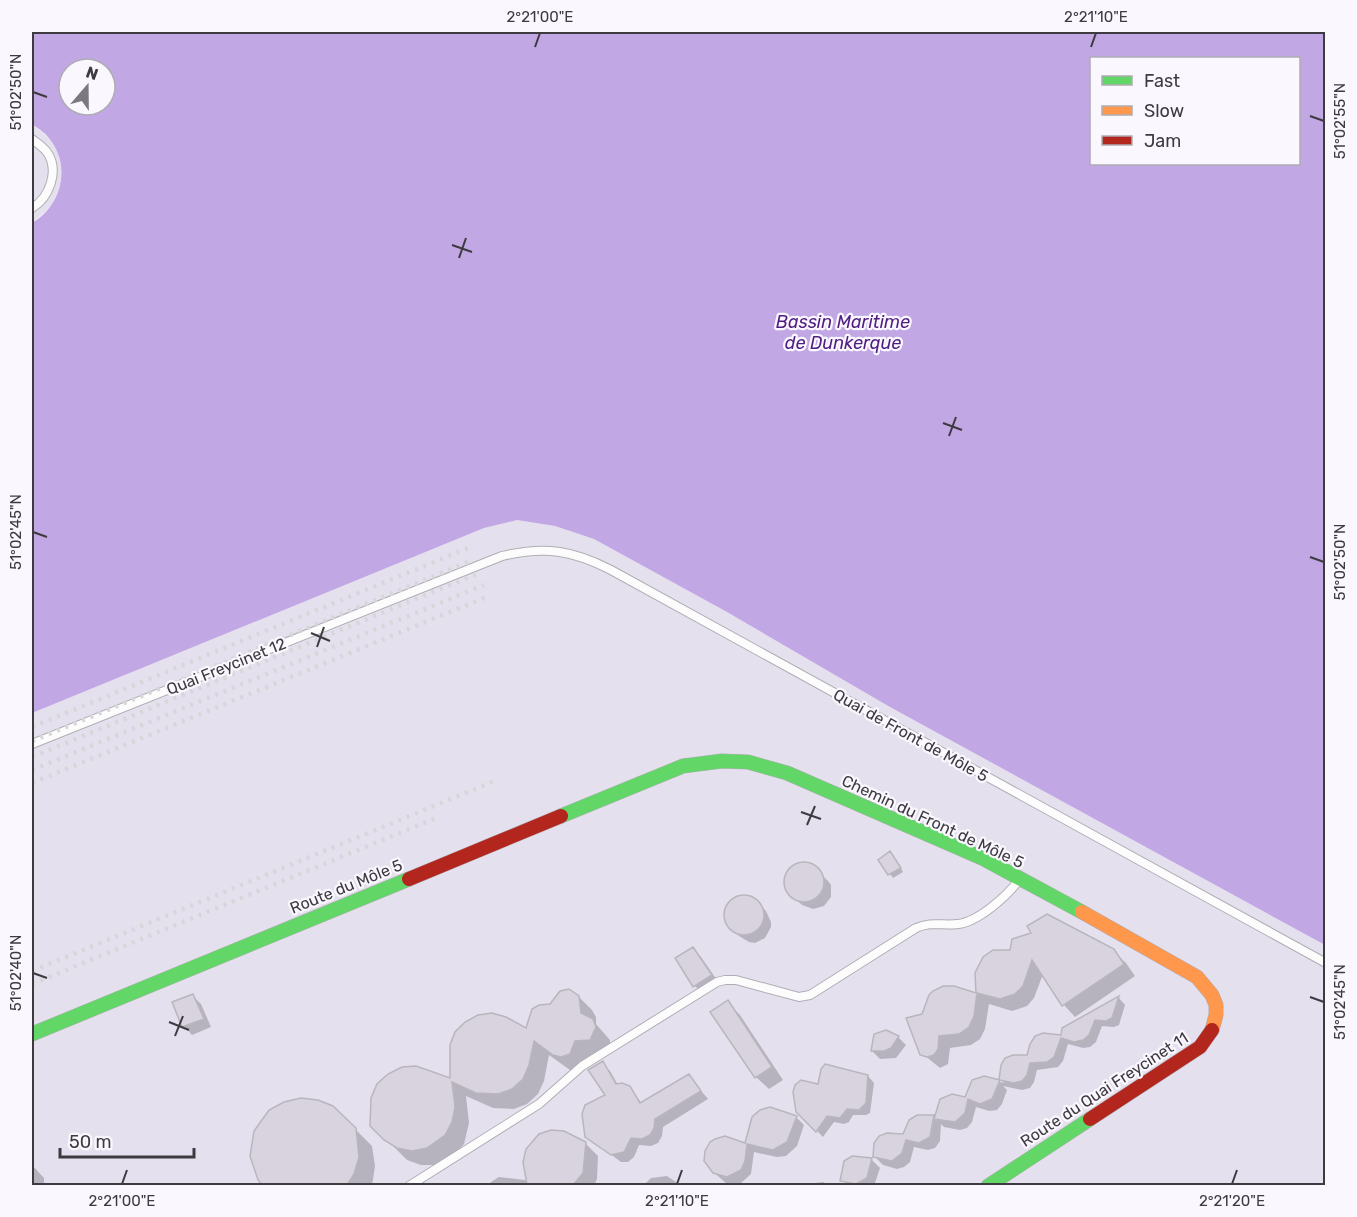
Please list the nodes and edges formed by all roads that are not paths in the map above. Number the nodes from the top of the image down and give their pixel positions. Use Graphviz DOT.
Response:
graph roads {
  1 [pos="32,139"];
  2 [pos="32,208"];
  3 [pos="487,562"];
  4 [pos="32,744"];
  5 [pos="674,770"];
  6 [pos="1020,879"];
  7 [pos="1326,963"];
  8 [pos="1216,1005"];
  9 [pos="32,1034"];
  10 [pos="409,1185"];
  11 [pos="988,1185"];
  1 -- 2 [label="lane"];
  3 -- 4 [label="lane, Quai Freycinet 12"];
  3 -- 7 [label="lane, Quai de Front de Môle 5"];
  5 -- 6 [label="street, Chemin du Front de Môle 5"];
  5 -- 9 [label="street, Route du Môle 5"];
  6 -- 8 [label="street, Chemin du Front de Môle 5"];
  6 -- 10 [label="lane"];
  8 -- 11 [label="street, Route du Quai Freycinet 11"];
}
